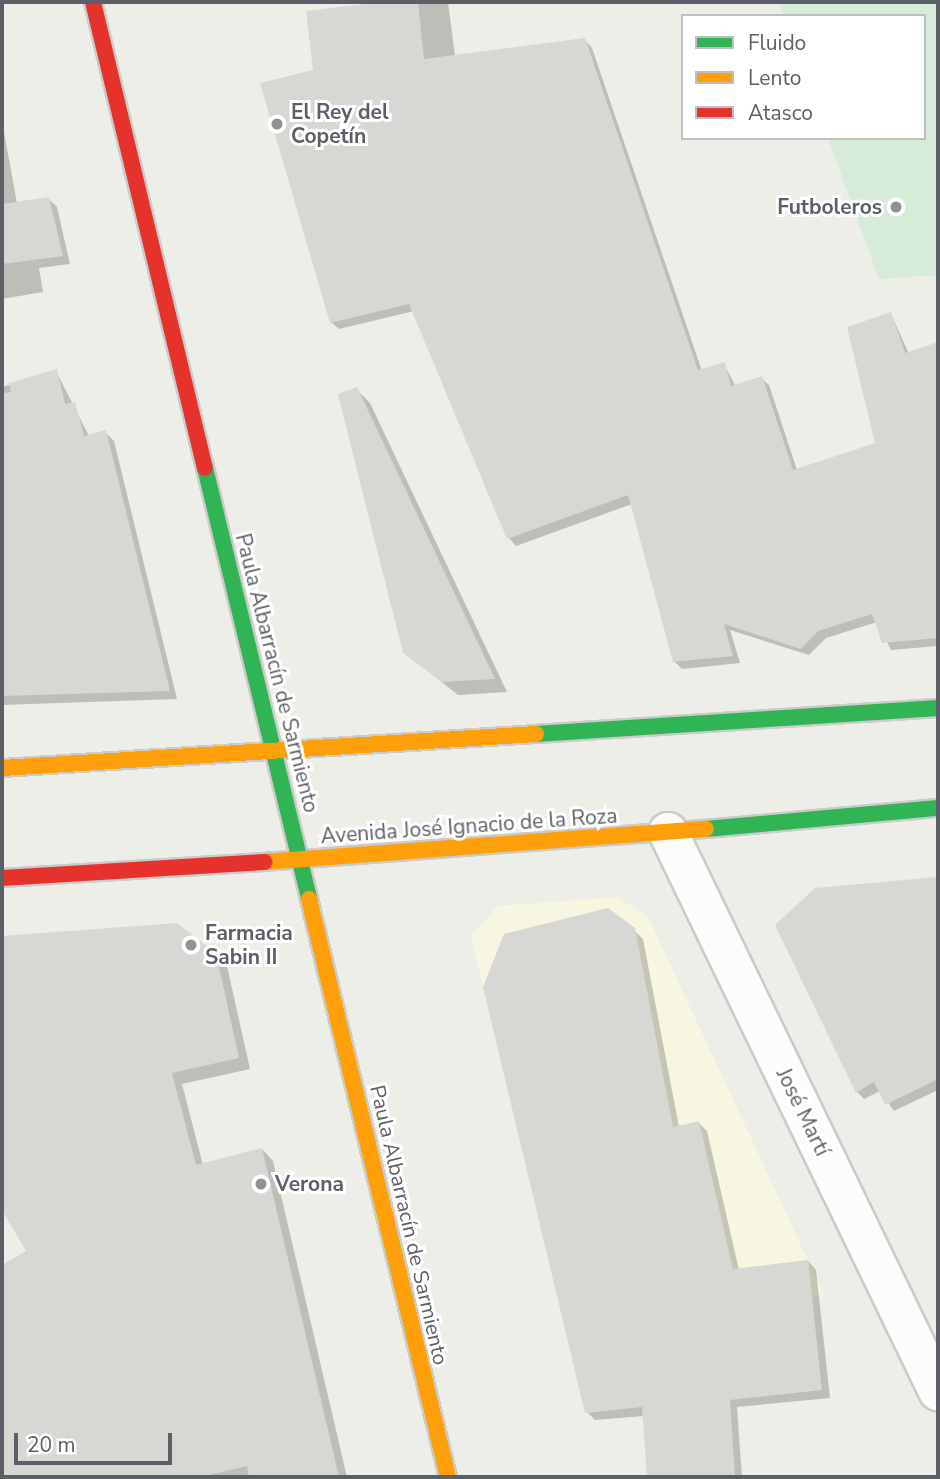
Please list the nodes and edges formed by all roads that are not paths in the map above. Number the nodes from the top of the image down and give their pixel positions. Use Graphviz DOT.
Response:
graph roads {
  1 [pos="93,2"];
  2 [pos="938,708"];
  3 [pos="274,751"];
  4 [pos="2,768"];
  5 [pos="938,808"];
  6 [pos="668,832"];
  7 [pos="300,860"];
  8 [pos="2,878"];
  9 [pos="938,1391"];
  10 [pos="448,1477"];
  1 -- 3 [label="main road, Paula Albarracín de Sarmiento"];
  2 -- 3 [label="main road"];
  3 -- 4 [label="main road"];
  3 -- 7 [label="main road, Paula Albarracín de Sarmiento"];
  5 -- 6 [label="main road, Avenida José Ignacio de la Roza"];
  6 -- 7 [label="main road, Avenida José Ignacio de la Roza"];
  6 -- 9 [label="street, José Martí"];
  7 -- 8 [label="main road, Avenida José Ignacio de la Roza"];
  7 -- 10 [label="main road, Paula Albarracín de Sarmiento"];
}
